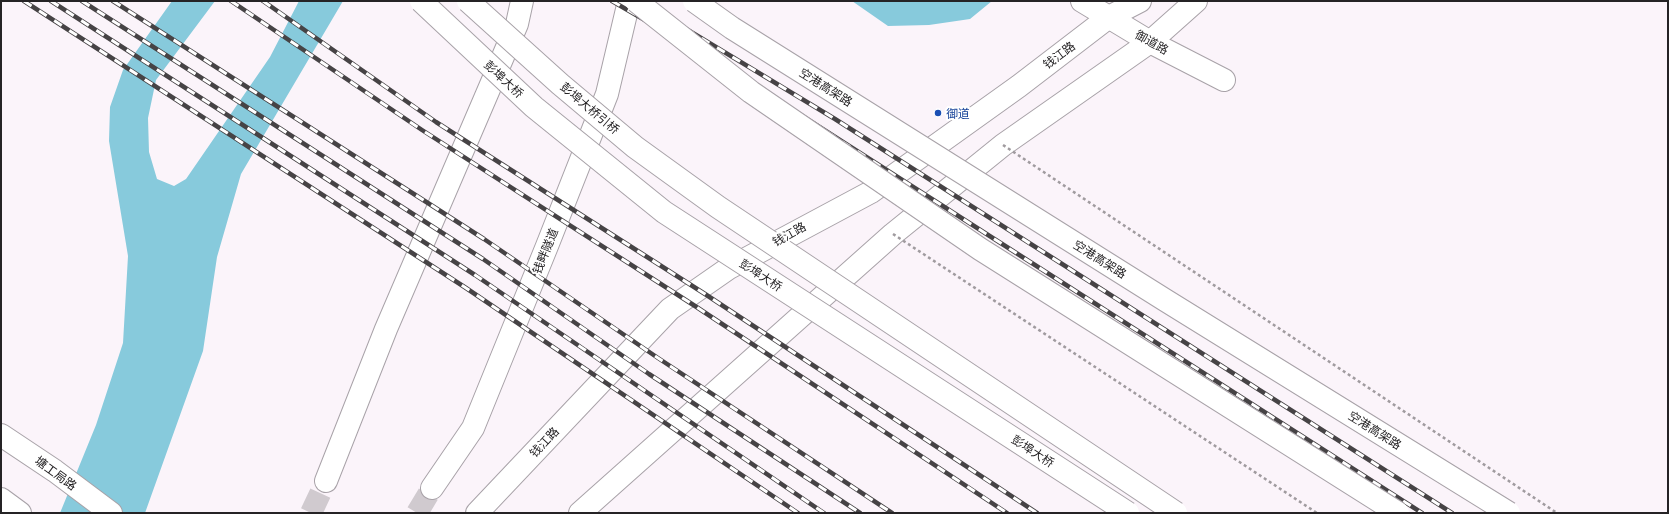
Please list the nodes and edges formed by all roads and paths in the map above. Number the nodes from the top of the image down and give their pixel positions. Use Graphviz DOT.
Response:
graph roads {
  1 [pos="421,1"];
  2 [pos="468,1"];
  3 [pos="522,1"];
  4 [pos="629,1"];
  5 [pos="636,1"];
  6 [pos="694,1"];
  7 [pos="1082,1"];
  8 [pos="1140,1"];
  9 [pos="1196,1"];
  10 [pos="1109,17"];
  11 [pos="1150,42"];
  12 [pos="1224,80"];
  13 [pos="1003,145"];
  14 [pos="892,234"];
  15 [pos="1,435"];
  16 [pos="326,481"];
  17 [pos="432,488"];
  18 [pos="1,499"];
  19 [pos="20,513"];
  20 [pos="111,513"];
  21 [pos="477,513"];
  22 [pos="580,513"];
  23 [pos="1128,513"];
  24 [pos="1176,513"];
  25 [pos="1317,513"];
  26 [pos="1398,513"];
  27 [pos="1509,513"];
  28 [pos="1557,513"];
  1 -- 23 [label="main road, 彭埠大桥, bridge"];
  2 -- 24 [label="main road, 彭埠大桥引桥, bridge"];
  3 -- 16 [label="main road"];
  4 -- 17 [label="main road, 钱畔隧道"];
  5 -- 26 [label="main road, bridge"];
  6 -- 27 [label="main road, 空港高架路, bridge"];
  7 -- 10 [label="main road, 御道路"];
  8 -- 10 [label="main road, 钱江路"];
  9 -- 11 [label="main road"];
  10 -- 11 [label="main road, 御道路"];
  10 -- 21 [label="main road, 钱江路"];
  11 -- 12 [label="main road, 御道路"];
  11 -- 13 [label="main road"];
  13 -- 14 [label="main road"];
  13 -- 28 [label="path, bridge"];
  14 -- 22 [label="main road"];
  14 -- 25 [label="path, bridge"];
  15 -- 20 [label="main road, 塘工局路"];
  18 -- 19 [label="main road"];
}
